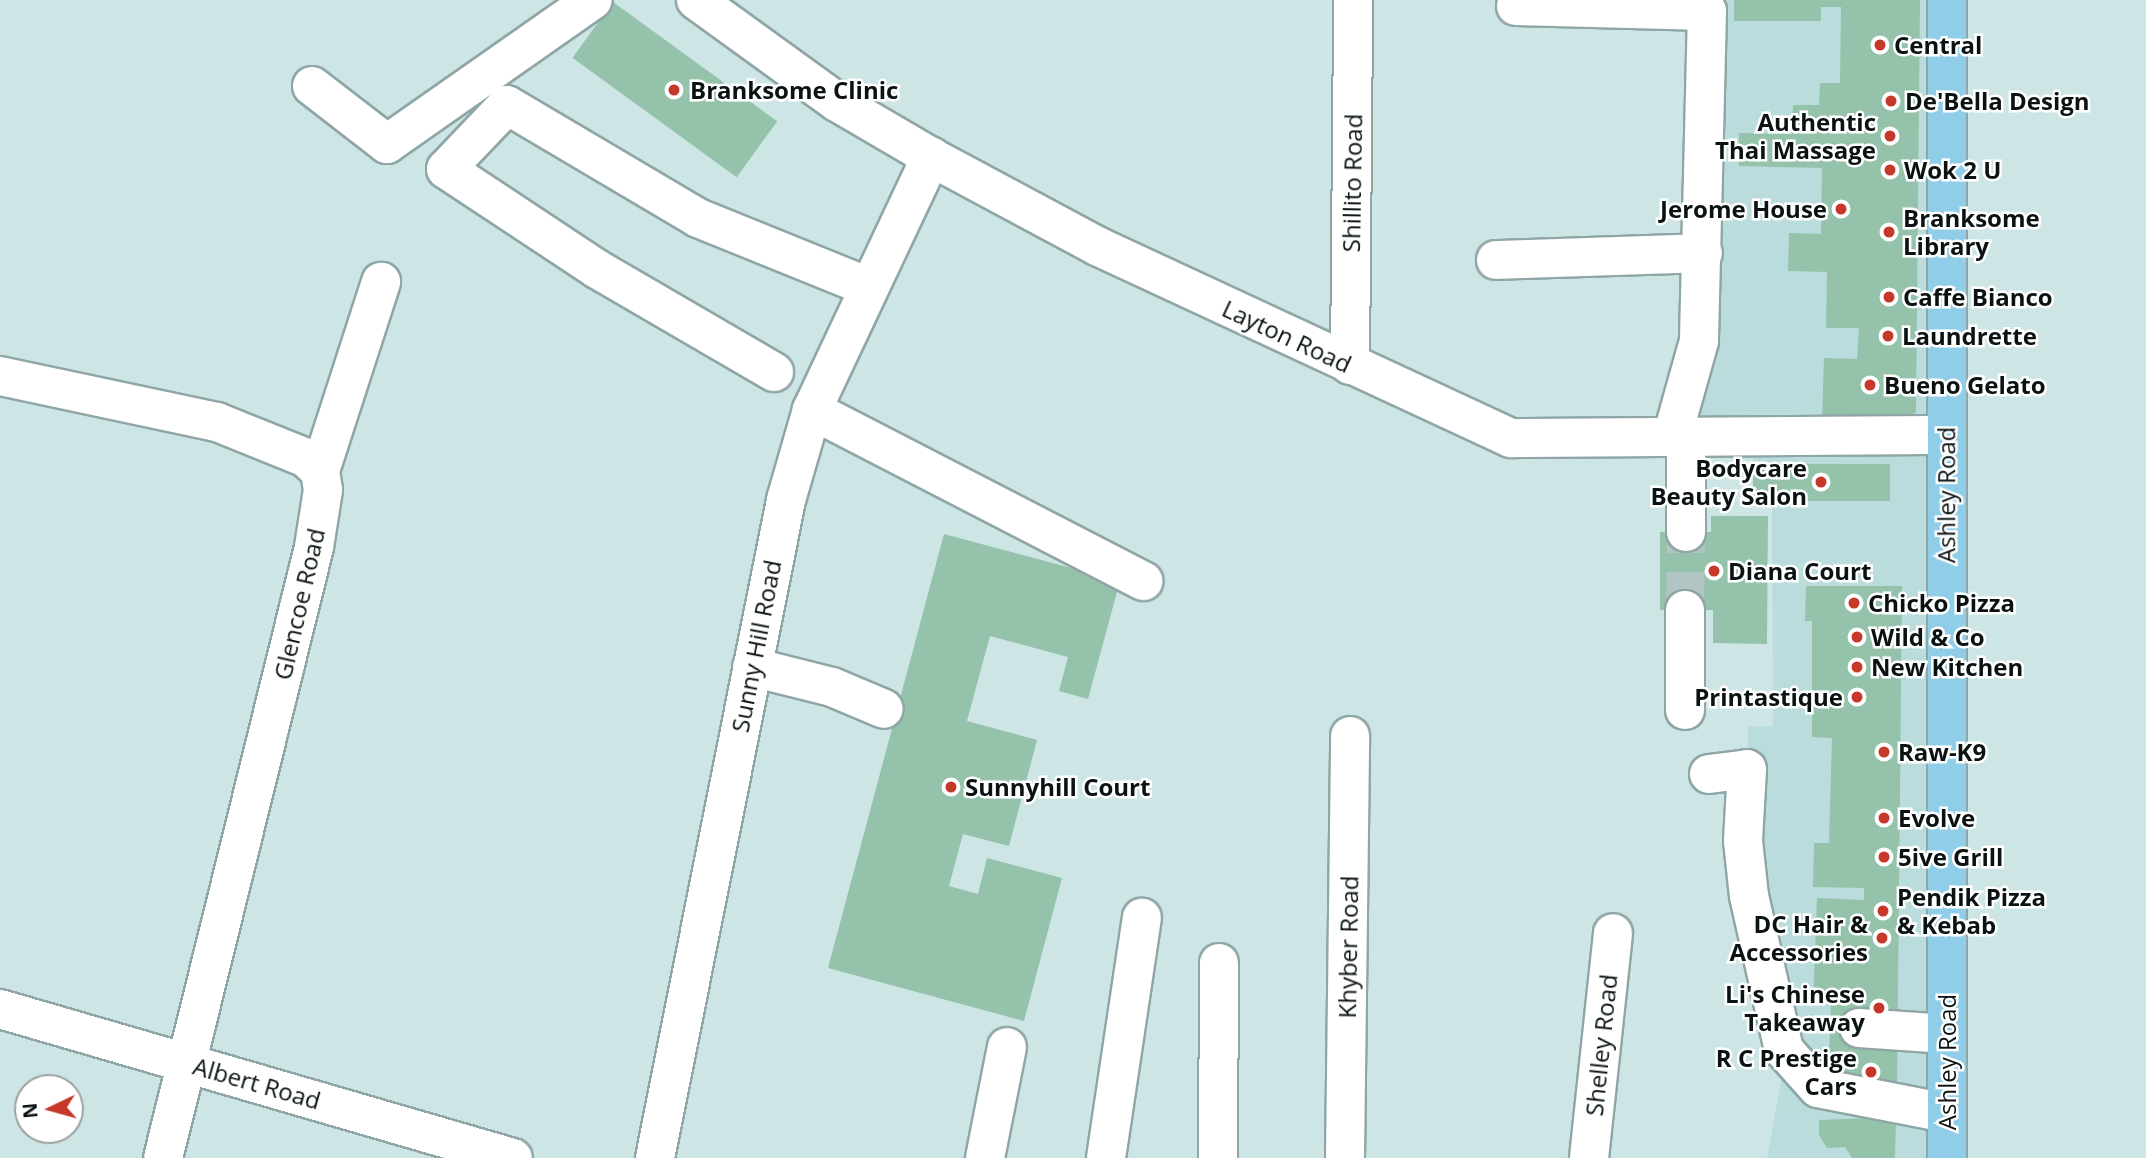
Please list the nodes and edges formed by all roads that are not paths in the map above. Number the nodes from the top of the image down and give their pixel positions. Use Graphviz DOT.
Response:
graph roads {
  1 [pos="593,0"];
  2 [pos="696,0"];
  3 [pos="1353,0"];
  4 [pos="1947,0"];
  5 [pos="1516,6"];
  6 [pos="1707,6"];
  7 [pos="312,86"];
  8 [pos="931,158"];
  9 [pos="1703,253"];
  10 [pos="1496,260"];
  11 [pos="382,282"];
  12 [pos="869,287"];
  13 [pos="1350,365"];
  14 [pos="774,372"];
  15 [pos="0,376"];
  16 [pos="812,410"];
  17 [pos="1945,435"];
  18 [pos="1679,436"];
  19 [pos="320,471"];
  20 [pos="1686,532"];
  21 [pos="1144,582"];
  22 [pos="1685,610"];
  23 [pos="752,667"];
  24 [pos="884,709"];
  25 [pos="1685,710"];
  26 [pos="1350,736"];
  27 [pos="1709,774"];
  28 [pos="1142,918"];
  29 [pos="1613,933"];
  30 [pos="1219,963"];
  31 [pos="0,1009"];
  32 [pos="1860,1028"];
  33 [pos="1947,1034"];
  34 [pos="1007,1047"];
  35 [pos="187,1062"];
  36 [pos="1947,1113"];
  37 [pos="163,1158"];
  38 [pos="513,1158"];
  39 [pos="655,1158"];
  40 [pos="985,1158"];
  41 [pos="1106,1158"];
  42 [pos="1218,1158"];
  43 [pos="1345,1158"];
  44 [pos="1589,1158"];
  45 [pos="1947,1158"];
  1 -- 7 [label="street"];
  2 -- 8 [label="street, Layton Road"];
  3 -- 13 [label="street, Shillito Road"];
  4 -- 17 [label="main road, Ashley Road"];
  5 -- 6 [label="street"];
  6 -- 9 [label="street"];
  8 -- 12 [label="street, Sunny Hill Road"];
  8 -- 13 [label="street, Layton Road"];
  9 -- 10 [label="street"];
  9 -- 18 [label="street"];
  11 -- 19 [label="street, Glencoe Road"];
  12 -- 14 [label="street"];
  12 -- 16 [label="street, Sunny Hill Road"];
  13 -- 18 [label="street, Layton Road"];
  15 -- 19 [label="street"];
  16 -- 21 [label="street"];
  16 -- 23 [label="street, Sunny Hill Road"];
  17 -- 18 [label="street, Layton Road"];
  17 -- 33 [label="main road, Ashley Road"];
  18 -- 20 [label="street"];
  19 -- 35 [label="street, Glencoe Road"];
  22 -- 25 [label="street"];
  23 -- 24 [label="street"];
  23 -- 39 [label="street, Sunny Hill Road"];
  26 -- 43 [label="street, Khyber Road"];
  27 -- 36 [label="street"];
  28 -- 41 [label="street"];
  29 -- 44 [label="street, Shelley Road"];
  30 -- 42 [label="street"];
  31 -- 35 [label="street, Albert Road"];
  32 -- 33 [label="street"];
  33 -- 36 [label="main road, Ashley Road"];
  34 -- 40 [label="street"];
  35 -- 37 [label="street, Glencoe Road"];
  35 -- 38 [label="street, Albert Road"];
  36 -- 45 [label="main road, Ashley Road"];
}
